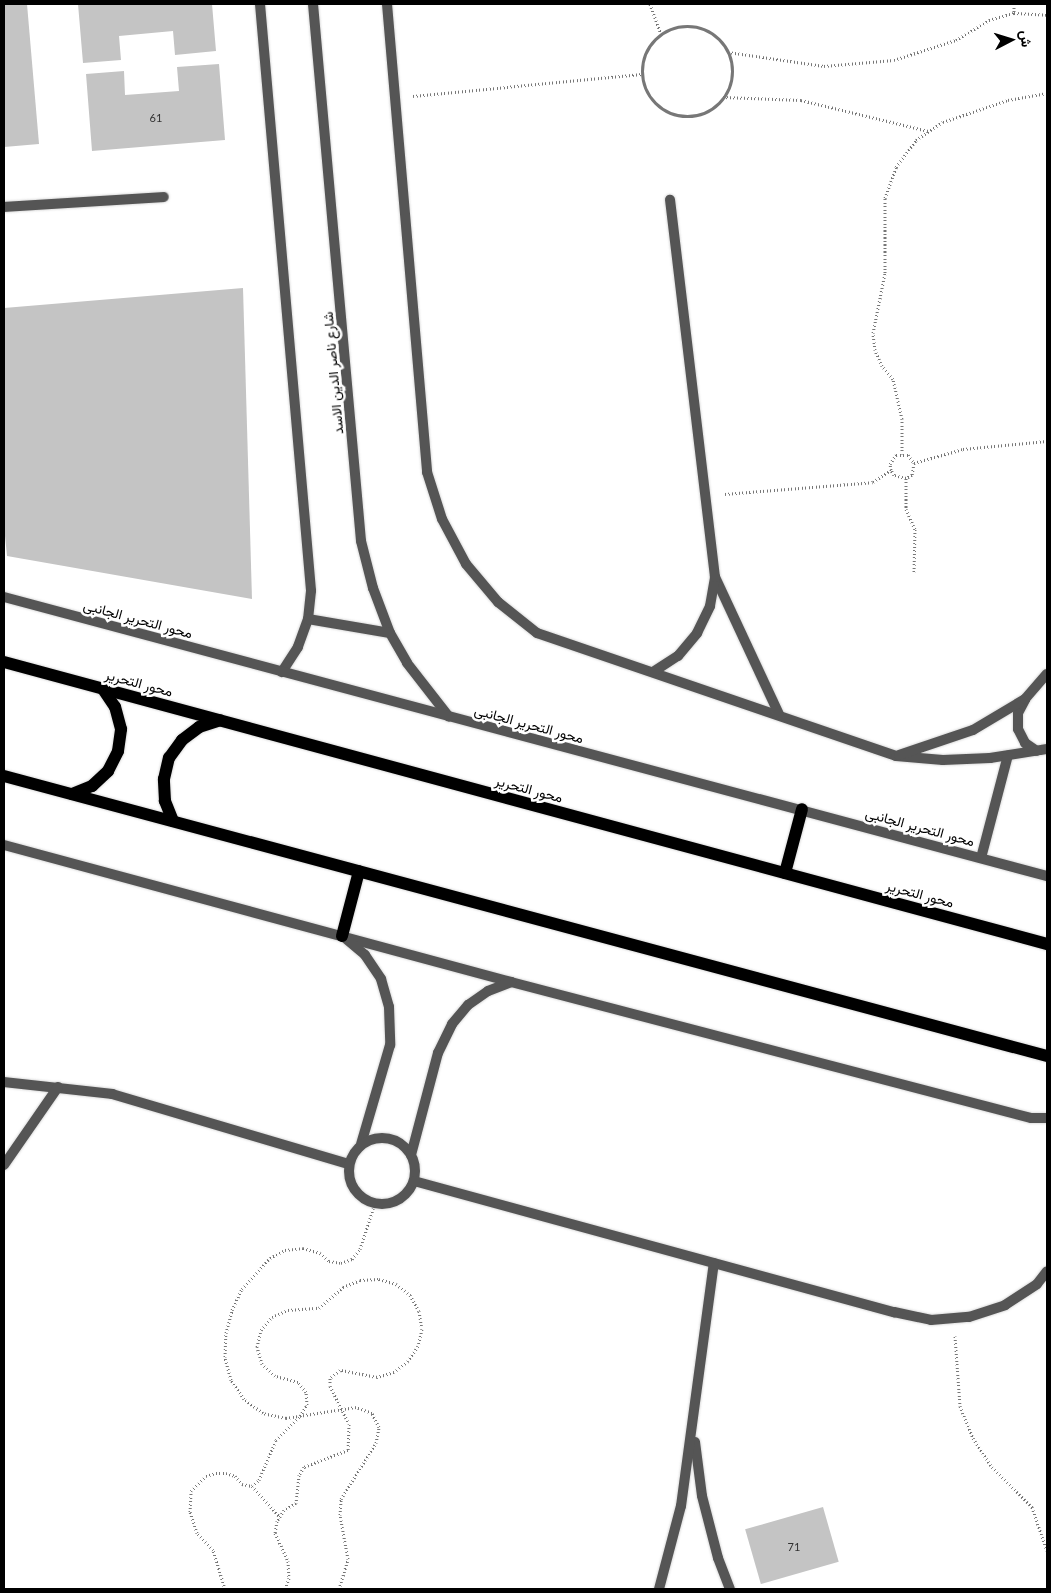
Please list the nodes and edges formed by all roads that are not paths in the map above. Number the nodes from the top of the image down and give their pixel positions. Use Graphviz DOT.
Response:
graph roads {
  1 [pos="260,4"];
  2 [pos="313,4"];
  3 [pos="387,4"];
  4 [pos="164,197"];
  5 [pos="670,200"];
  6 [pos="4,207"];
  7 [pos="714,577"];
  8 [pos="4,597"];
  9 [pos="308,619"];
  10 [pos="390,632"];
  11 [pos="4,662"];
  12 [pos="282,672"];
  13 [pos="652,672"];
  14 [pos="1047,674"];
  15 [pos="103,688"];
  16 [pos="1025,699"];
  17 [pos="779,714"];
  18 [pos="449,717"];
  19 [pos="220,720"];
  20 [pos="1042,750"];
  21 [pos="1008,755"];
  22 [pos="896,756"];
  23 [pos="4,776"];
  24 [pos="72,794"];
  25 [pos="802,809"];
  26 [pos="174,821"];
  27 [pos="4,845"];
  28 [pos="981,858"];
  29 [pos="359,871"];
  30 [pos="785,873"];
  31 [pos="1046,873"];
  32 [pos="342,936"];
  33 [pos="1047,944"];
  34 [pos="511,982"];
  35 [pos="1047,1056"];
  36 [pos="4,1082"];
  37 [pos="58,1087"];
  38 [pos="1047,1118"];
  39 [pos="361,1144"];
  40 [pos="411,1155"];
  41 [pos="349,1164"];
  42 [pos="4,1165"];
  43 [pos="414,1181"];
  44 [pos="714,1264"];
  45 [pos="1047,1271"];
  46 [pos="694,1432"];
  47 [pos="659,1589"];
  48 [pos="730,1589"];
  1 -- 9 [label="street"];
  2 -- 10 [label="street, شارع ناصر الدين الاسد"];
  3 -- 13 [label="street"];
  4 -- 6 [label="street"];
  5 -- 7 [label="street"];
  7 -- 13 [label="street"];
  7 -- 17 [label="street"];
  8 -- 12 [label="street, محور التحرير الجانبى"];
  9 -- 10 [label="street"];
  9 -- 12 [label="street"];
  10 -- 18 [label="street, شارع ناصر الدين الاسد"];
  11 -- 15 [label="main road, محور التحرير"];
  12 -- 18 [label="street, محور التحرير الجانبى"];
  13 -- 17 [label="street"];
  14 -- 16 [label="street"];
  15 -- 19 [label="main road, محور التحرير"];
  15 -- 24 [label="main road"];
  16 -- 20 [label="street"];
  16 -- 22 [label="street"];
  17 -- 22 [label="street"];
  18 -- 25 [label="street, محور التحرير الجانبى"];
  19 -- 26 [label="main road"];
  19 -- 30 [label="main road, محور التحرير"];
  20 -- 21 [label="street"];
  21 -- 22 [label="street"];
  21 -- 28 [label="street"];
  23 -- 24 [label="main road"];
  24 -- 26 [label="main road"];
  25 -- 28 [label="street, محور التحرير الجانبى"];
  25 -- 30 [label="main road"];
  26 -- 29 [label="main road"];
  27 -- 32 [label="street"];
  28 -- 31 [label="street, محور التحرير الجانبى"];
  29 -- 32 [label="main road"];
  29 -- 35 [label="main road"];
  30 -- 33 [label="main road, محور التحرير"];
  32 -- 34 [label="street"];
  32 -- 39 [label="street"];
  34 -- 38 [label="street"];
  34 -- 40 [label="street"];
  36 -- 37 [label="street"];
  37 -- 41 [label="street"];
  37 -- 42 [label="street"];
  39 -- 40 [label="street"];
  39 -- 41 [label="street"];
  40 -- 43 [label="street"];
  41 -- 43 [label="street"];
  43 -- 44 [label="street"];
  44 -- 45 [label="street"];
  44 -- 46 [label="street"];
  46 -- 47 [label="street"];
  46 -- 48 [label="street"];
}
